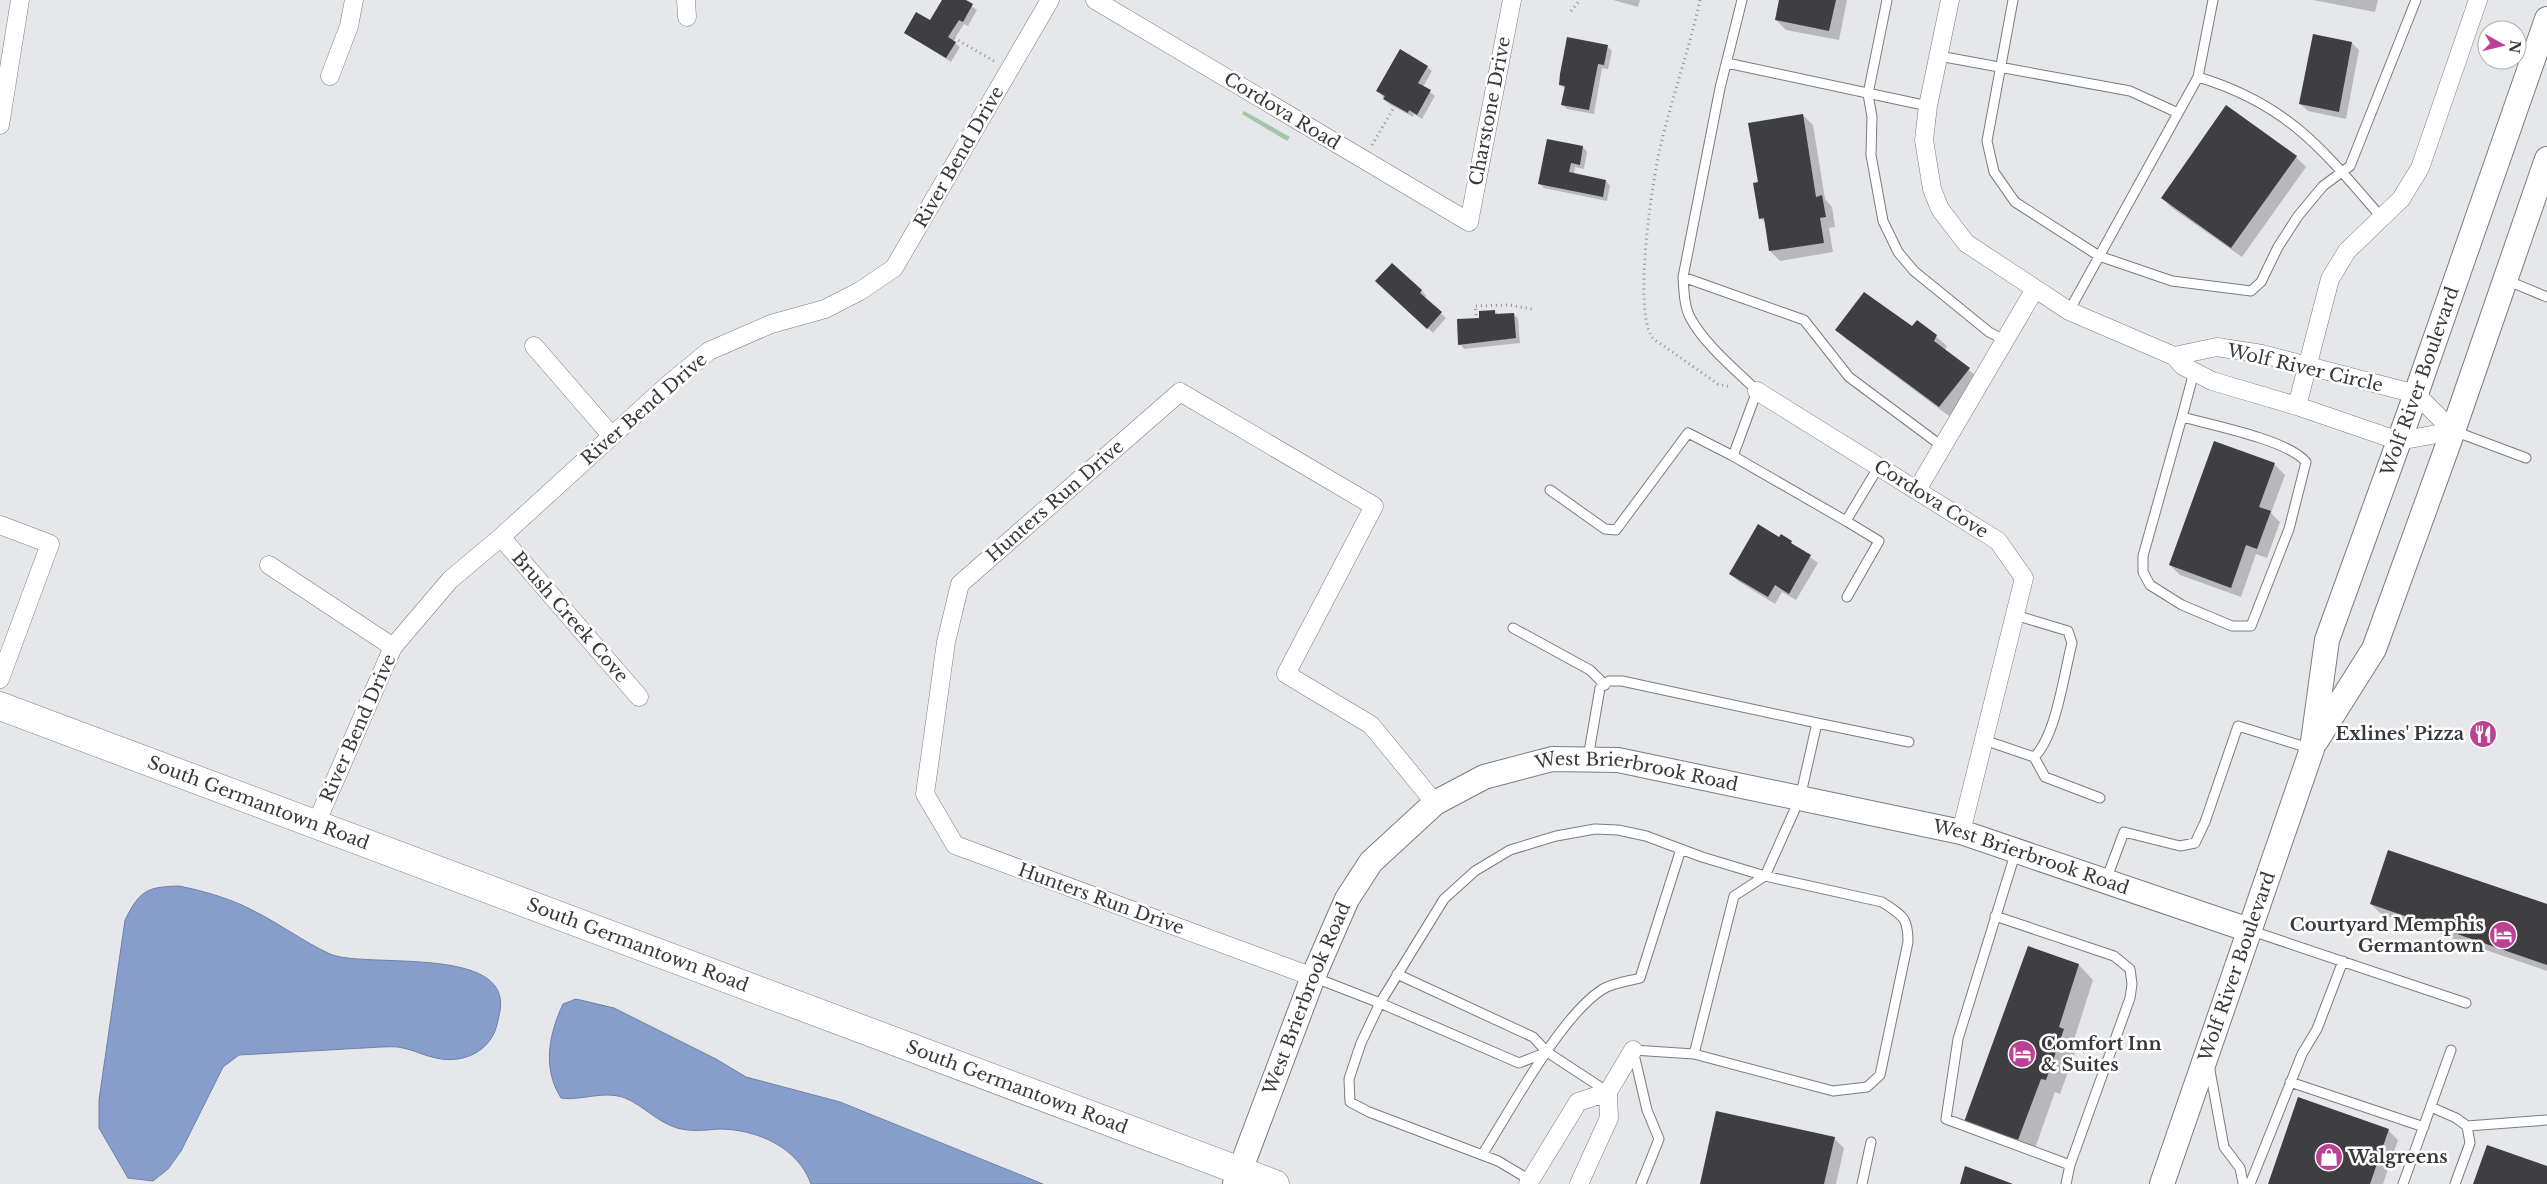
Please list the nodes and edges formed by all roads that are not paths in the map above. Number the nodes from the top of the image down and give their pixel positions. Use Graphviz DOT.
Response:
graph roads {
  1 [pos="20,0"];
  2 [pos="354,0"];
  3 [pos="1050,0"];
  4 [pos="1095,0"];
  5 [pos="1512,0"];
  6 [pos="1742,0"];
  7 [pos="1887,0"];
  8 [pos="1950,0"];
  9 [pos="2013,0"];
  10 [pos="2213,0"];
  11 [pos="2416,0"];
  12 [pos="2478,0"];
  13 [pos="2547,19"];
  14 [pos="1939,56"];
  15 [pos="1727,63"];
  16 [pos="2001,68"];
  17 [pos="330,76"];
  18 [pos="2198,77"];
  19 [pos="1868,94"];
  20 [pos="1928,106"];
  21 [pos="2178,113"];
  22 [pos="0,126"];
  23 [pos="2547,159"];
  24 [pos="2342,172"];
  25 [pos="2382,218"];
  26 [pos="1468,222"];
  27 [pos="2100,256"];
  28 [pos="1682,277"];
  29 [pos="2505,280"];
  30 [pos="2035,289"];
  31 [pos="2547,297"];
  32 [pos="2069,311"];
  33 [pos="2006,341"];
  34 [pos="534,346"];
  35 [pos="2174,356"];
  36 [pos="2308,367"];
  37 [pos="2194,372"];
  38 [pos="1756,391"];
  39 [pos="2416,394"];
  40 [pos="2297,406"];
  41 [pos="2182,417"];
  42 [pos="2453,431"];
  43 [pos="611,435"];
  44 [pos="2399,441"];
  45 [pos="1943,447"];
  46 [pos="1733,456"];
  47 [pos="2526,458"];
  48 [pos="1879,466"];
  49 [pos="1550,490"];
  50 [pos="1917,490"];
  51 [pos="1846,522"];
  52 [pos="0,525"];
  53 [pos="501,537"];
  54 [pos="269,565"];
  55 [pos="1847,597"];
  56 [pos="2015,615"];
  57 [pos="1513,628"];
  58 [pos="393,647"];
  59 [pos="0,679"];
  60 [pos="1605,685"];
  61 [pos="640,697"];
  62 [pos="0,706"];
  63 [pos="1817,723"];
  64 [pos="1984,740"];
  65 [pos="1909,742"];
  66 [pos="2312,749"];
  67 [pos="2034,757"];
  68 [pos="1588,759"];
  69 [pos="1800,798"];
  70 [pos="2100,798"];
  71 [pos="1434,803"];
  72 [pos="315,826"];
  73 [pos="1962,832"];
  74 [pos="1681,849"];
  75 [pos="2016,851"];
  76 [pos="1765,876"];
  77 [pos="2106,881"];
  78 [pos="1996,916"];
  79 [pos="2249,930"];
  80 [pos="2343,961"];
  81 [pos="1397,974"];
  82 [pos="1313,977"];
  83 [pos="1380,1003"];
  84 [pos="2466,1003"];
  85 [pos="1634,1050"];
  86 [pos="2451,1050"];
  87 [pos="1547,1052"];
  88 [pos="2207,1053"];
  89 [pos="1694,1054"];
  90 [pos="2290,1082"];
  91 [pos="1608,1092"];
  92 [pos="2431,1107"];
  93 [pos="2547,1120"];
  94 [pos="2467,1126"];
  95 [pos="2424,1127"];
  96 [pos="1871,1142"];
  97 [pos="1482,1155"];
  98 [pos="2070,1165"];
  99 [pos="1237,1178"];
  100 [pos="1529,1182"];
  101 [pos="1275,1184"];
  102 [pos="1579,1184"];
  103 [pos="1641,1184"];
  104 [pos="1862,1184"];
  105 [pos="2066,1184"];
  106 [pos="2162,1184"];
  107 [pos="2245,1184"];
  108 [pos="2404,1184"];
  109 [pos="2455,1184"];
  1 -- 22 [label="street"];
  2 -- 17 [label="street"];
  3 -- 43 [label="street, River Bend Drive"];
  4 -- 26 [label="street, Cordova Road"];
  5 -- 26 [label="street, Charstone Drive"];
  6 -- 15 [label="lane"];
  7 -- 19 [label="lane"];
  8 -- 14 [label="street, Wolf River Circle"];
  9 -- 16 [label="lane"];
  10 -- 18 [label="lane"];
  11 -- 24 [label="lane"];
  12 -- 25 [label="street"];
  13 -- 39 [label="main road, Wolf River Boulevard"];
  14 -- 16 [label="lane"];
  14 -- 20 [label="street, Wolf River Circle"];
  15 -- 19 [label="lane"];
  15 -- 28 [label="lane"];
  16 -- 21 [label="lane"];
  16 -- 27 [label="lane"];
  18 -- 21 [label="lane"];
  18 -- 24 [label="lane"];
  19 -- 20 [label="lane"];
  19 -- 33 [label="lane"];
  20 -- 30 [label="street, Wolf River Circle"];
  21 -- 27 [label="lane"];
  23 -- 29 [label="main road, Wolf River Boulevard"];
  24 -- 25 [label="lane"];
  24 -- 27 [label="lane"];
  25 -- 36 [label="street"];
  27 -- 32 [label="lane"];
  28 -- 38 [label="lane"];
  28 -- 45 [label="lane"];
  29 -- 31 [label="lane"];
  29 -- 42 [label="main road, Wolf River Boulevard"];
  30 -- 32 [label="street, Wolf River Circle"];
  30 -- 33 [label="street"];
  32 -- 35 [label="street, Wolf River Circle"];
  33 -- 45 [label="street"];
  34 -- 43 [label="street"];
  35 -- 36 [label="street, Wolf River Circle"];
  35 -- 37 [label="street, Wolf River Circle"];
  36 -- 39 [label="street, Wolf River Circle"];
  36 -- 40 [label="street"];
  37 -- 40 [label="street, Wolf River Circle"];
  37 -- 41 [label="lane"];
  38 -- 46 [label="lane"];
  38 -- 48 [label="street, Cordova Cove"];
  39 -- 42 [label="street"];
  39 -- 44 [label="main road, Wolf River Boulevard"];
  40 -- 44 [label="street, Wolf River Circle"];
  41 -- 41 [label="lane"];
  42 -- 44 [label="street, Wolf River Circle"];
  42 -- 47 [label="lane"];
  42 -- 66 [label="main road, Wolf River Boulevard"];
  43 -- 53 [label="street, River Bend Drive"];
  44 -- 66 [label="main road, Wolf River Boulevard"];
  45 -- 50 [label="street"];
  46 -- 49 [label="lane"];
  46 -- 51 [label="lane"];
  48 -- 50 [label="street, Cordova Cove"];
  48 -- 51 [label="lane"];
  50 -- 56 [label="street, Cordova Cove"];
  51 -- 55 [label="lane"];
  52 -- 59 [label="street"];
  53 -- 58 [label="street, River Bend Drive"];
  53 -- 61 [label="street, Brush Creek Cove"];
  54 -- 58 [label="street"];
  56 -- 64 [label="street, Cordova Cove"];
  56 -- 67 [label="lane"];
  57 -- 60 [label="lane"];
  58 -- 72 [label="street, River Bend Drive"];
  60 -- 63 [label="lane"];
  60 -- 68 [label="lane"];
  62 -- 72 [label="main road, South Germantown Road"];
  63 -- 65 [label="lane"];
  63 -- 69 [label="lane"];
  64 -- 67 [label="lane"];
  64 -- 73 [label="street, Cordova Cove"];
  66 -- 77 [label="lane"];
  66 -- 79 [label="main road, Wolf River Boulevard"];
  67 -- 70 [label="lane"];
  68 -- 69 [label="main road, West Brierbrook Road"];
  68 -- 71 [label="main road, West Brierbrook Road"];
  69 -- 73 [label="main road, West Brierbrook Road"];
  69 -- 76 [label="lane"];
  71 -- 82 [label="main road, West Brierbrook Road"];
  71 -- 82 [label="street, Hunters Run Drive"];
  72 -- 99 [label="main road, South Germantown Road"];
  73 -- 75 [label="main road, West Brierbrook Road"];
  74 -- 76 [label="lane"];
  74 -- 81 [label="lane"];
  74 -- 87 [label="lane"];
  75 -- 77 [label="main road, West Brierbrook Road"];
  75 -- 78 [label="lane"];
  76 -- 89 [label="lane"];
  76 -- 89 [label="lane"];
  77 -- 79 [label="main road, West Brierbrook Road"];
  78 -- 98 [label="lane"];
  78 -- 98 [label="lane"];
  79 -- 80 [label="lane"];
  79 -- 88 [label="main road, Wolf River Boulevard"];
  80 -- 84 [label="lane"];
  80 -- 90 [label="lane"];
  81 -- 83 [label="lane"];
  81 -- 87 [label="lane"];
  82 -- 83 [label="lane"];
  82 -- 99 [label="main road, West Brierbrook Road"];
  83 -- 87 [label="lane"];
  83 -- 97 [label="lane"];
  85 -- 89 [label="lane"];
  85 -- 91 [label="street"];
  85 -- 103 [label="lane"];
  86 -- 92 [label="lane"];
  87 -- 91 [label="lane"];
  87 -- 97 [label="lane"];
  88 -- 106 [label="main road, Wolf River Boulevard"];
  88 -- 107 [label="lane"];
  90 -- 95 [label="lane"];
  90 -- 107 [label="lane"];
  91 -- 100 [label="street"];
  91 -- 102 [label="street"];
  92 -- 94 [label="lane"];
  92 -- 95 [label="lane"];
  93 -- 94 [label="lane"];
  94 -- 109 [label="lane"];
  95 -- 108 [label="lane"];
  96 -- 104 [label="lane"];
  97 -- 100 [label="lane"];
  98 -- 105 [label="lane"];
  99 -- 101 [label="main road, South Germantown Road"];
}
